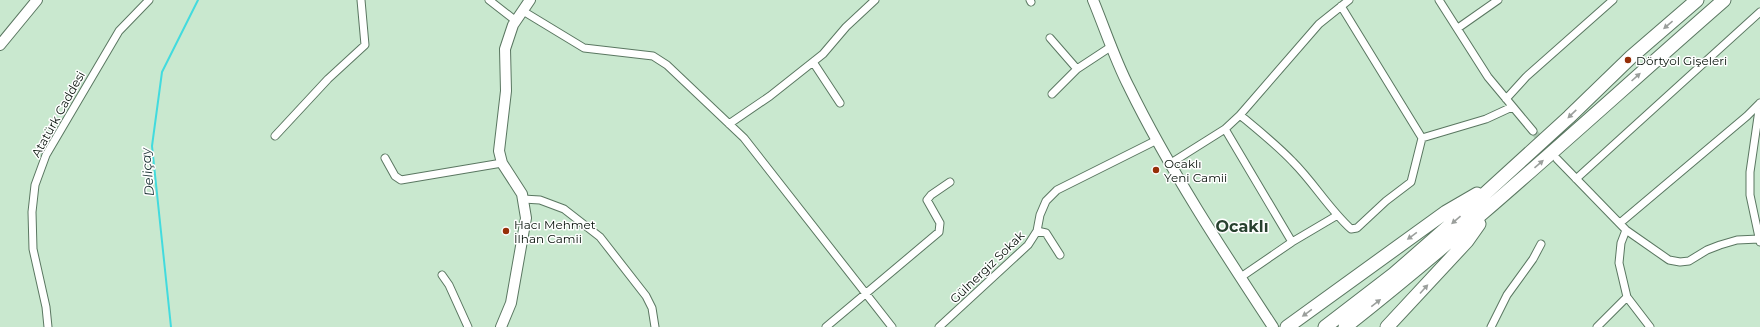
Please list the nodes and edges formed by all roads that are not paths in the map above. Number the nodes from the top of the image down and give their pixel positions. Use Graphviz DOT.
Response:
graph roads {
  1 [pos="37,0"];
  2 [pos="149,0"];
  3 [pos="361,0"];
  4 [pos="489,0"];
  5 [pos="530,0"];
  6 [pos="875,0"];
  7 [pos="1093,0"];
  8 [pos="1349,0"];
  9 [pos="1439,0"];
  10 [pos="1498,0"];
  11 [pos="1614,0"];
  12 [pos="1697,0"];
  13 [pos="1724,0"];
  14 [pos="1341,6"];
  15 [pos="523,11"];
  16 [pos="1759,13"];
  17 [pos="516,21"];
  18 [pos="1760,21"];
  19 [pos="1458,28"];
  20 [pos="1050,38"];
  21 [pos="0,45"];
  22 [pos="1112,46"];
  23 [pos="812,62"];
  24 [pos="1077,69"];
  25 [pos="1052,94"];
  26 [pos="1506,99"];
  27 [pos="840,103"];
  28 [pos="1760,103"];
  29 [pos="1512,107"];
  30 [pos="1240,115"];
  31 [pos="728,124"];
  32 [pos="1225,129"];
  33 [pos="1533,130"];
  34 [pos="275,136"];
  35 [pos="1422,138"];
  36 [pos="1157,140"];
  37 [pos="385,158"];
  38 [pos="1557,159"];
  39 [pos="502,163"];
  40 [pos="1171,163"];
  41 [pos="1514,168"];
  42 [pos="1525,176"];
  43 [pos="1576,179"];
  44 [pos="950,182"];
  45 [pos="523,199"];
  46 [pos="1336,216"];
  47 [pos="1620,224"];
  48 [pos="1626,230"];
  49 [pos="1037,231"];
  50 [pos="1759,241"];
  51 [pos="1292,242"];
  52 [pos="1541,244"];
  53 [pos="1060,255"];
  54 [pos="442,275"];
  55 [pos="1240,277"];
  56 [pos="866,294"];
  57 [pos="1627,297"];
  58 [pos="1269,325"];
  59 [pos="48,327"];
  60 [pos="468,327"];
  61 [pos="501,327"];
  62 [pos="655,327"];
  63 [pos="826,327"];
  64 [pos="892,327"];
  65 [pos="939,327"];
  66 [pos="1287,327"];
  67 [pos="1325,327"];
  68 [pos="1345,327"];
  69 [pos="1387,327"];
  70 [pos="1491,327"];
  71 [pos="1597,327"];
  72 [pos="1650,327"];
  1 -- 21 [label="street"];
  2 -- 59 [label="street, Atatürk Caddesi"];
  3 -- 34 [label="street"];
  4 -- 17 [label="street"];
  5 -- 15 [label="street"];
  6 -- 23 [label="street"];
  7 -- 22 [label="street"];
  8 -- 14 [label="street"];
  9 -- 19 [label="street"];
  10 -- 19 [label="street"];
  11 -- 26 [label="street"];
  12 -- 41 [label="highway, one-way"];
  42 -- 13 [label="highway, one-way"];
  14 -- 30 [label="street"];
  14 -- 35 [label="street"];
  15 -- 17 [label="street"];
  15 -- 31 [label="street"];
  16 -- 18 [label="street"];
  16 -- 43 [label="street"];
  17 -- 39 [label="street"];
  19 -- 26 [label="street"];
  20 -- 24 [label="street"];
  22 -- 24 [label="street"];
  22 -- 36 [label="street"];
  23 -- 27 [label="street"];
  23 -- 31 [label="street"];
  24 -- 25 [label="street"];
  26 -- 29 [label="street"];
  28 -- 47 [label="street"];
  28 -- 50 [label="street"];
  29 -- 33 [label="street"];
  29 -- 35 [label="street"];
  30 -- 32 [label="street"];
  30 -- 46 [label="street"];
  31 -- 56 [label="street"];
  32 -- 40 [label="street"];
  32 -- 51 [label="street"];
  35 -- 46 [label="street"];
  36 -- 40 [label="street"];
  36 -- 49 [label="street, Gülnergiz Sokak"];
  37 -- 39 [label="street"];
  38 -- 43 [label="street"];
  39 -- 45 [label="street"];
  40 -- 55 [label="street"];
  41 -- 66 [label="highway, one-way"];
  41 -- 67 [label="highway, one-way"];
  68 -- 42 [label="highway, one-way"];
  69 -- 42 [label="highway, one-way"];
  43 -- 47 [label="street"];
  44 -- 56 [label="street"];
  45 -- 61 [label="street"];
  45 -- 62 [label="street"];
  46 -- 51 [label="street"];
  47 -- 48 [label="street"];
  48 -- 50 [label="street"];
  48 -- 57 [label="street"];
  49 -- 53 [label="street"];
  49 -- 65 [label="street, Gülnergiz Sokak"];
  51 -- 55 [label="street"];
  52 -- 70 [label="street"];
  54 -- 60 [label="street"];
  55 -- 58 [label="street"];
  56 -- 63 [label="street"];
  56 -- 64 [label="street"];
  57 -- 71 [label="street"];
  57 -- 72 [label="street"];
}
